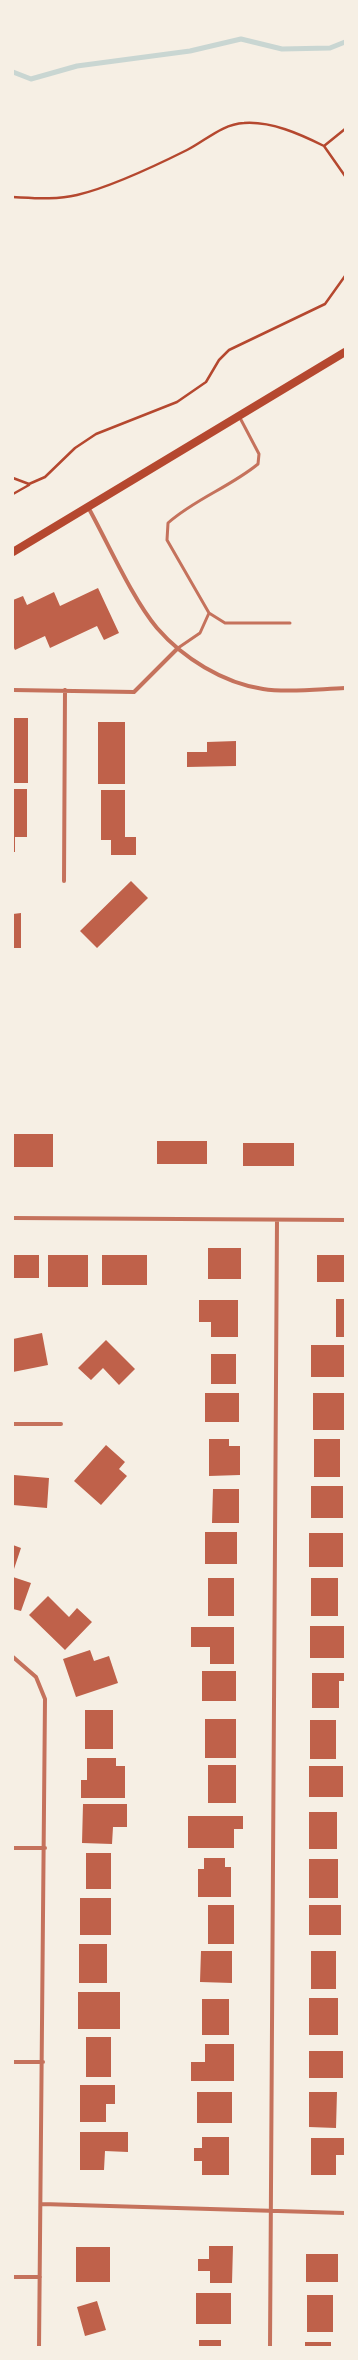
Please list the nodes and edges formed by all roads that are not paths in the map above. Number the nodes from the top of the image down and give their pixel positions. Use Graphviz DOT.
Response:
graph roads {
  1 [pos="345,352"];
  2 [pos="239,416"];
  3 [pos="88,506"];
  4 [pos="13,552"];
  5 [pos="209,613"];
  6 [pos="290,623"];
  7 [pos="177,649"];
  8 [pos="345,688"];
  9 [pos="13,690"];
  10 [pos="65,690"];
  11 [pos="64,881"];
  12 [pos="13,1218"];
  13 [pos="277,1220"];
  14 [pos="345,1220"];
  15 [pos="13,1424"];
  16 [pos="61,1424"];
  17 [pos="13,1657"];
  18 [pos="13,1848"];
  19 [pos="45,1848"];
  20 [pos="13,2062"];
  21 [pos="43,2062"];
  22 [pos="42,2204"];
  23 [pos="271,2210"];
  24 [pos="345,2213"];
  25 [pos="13,2277"];
  26 [pos="40,2277"];
  27 [pos="39,2347"];
  28 [pos="270,2347"];
  1 -- 2 [label="main road"];
  2 -- 3 [label="main road"];
  2 -- 5 [label="lane"];
  3 -- 4 [label="main road"];
  3 -- 7 [label="street"];
  5 -- 6 [label="lane"];
  5 -- 7 [label="lane"];
  7 -- 8 [label="street"];
  7 -- 10 [label="street"];
  9 -- 10 [label="street"];
  10 -- 11 [label="street"];
  12 -- 13 [label="street"];
  13 -- 14 [label="street"];
  13 -- 23 [label="street"];
  15 -- 16 [label="street"];
  17 -- 19 [label="street"];
  18 -- 19 [label="street"];
  19 -- 21 [label="street"];
  20 -- 21 [label="street"];
  21 -- 22 [label="street"];
  22 -- 23 [label="street"];
  22 -- 26 [label="street"];
  23 -- 24 [label="street"];
  23 -- 28 [label="street"];
  25 -- 26 [label="street"];
  26 -- 27 [label="street"];
}
